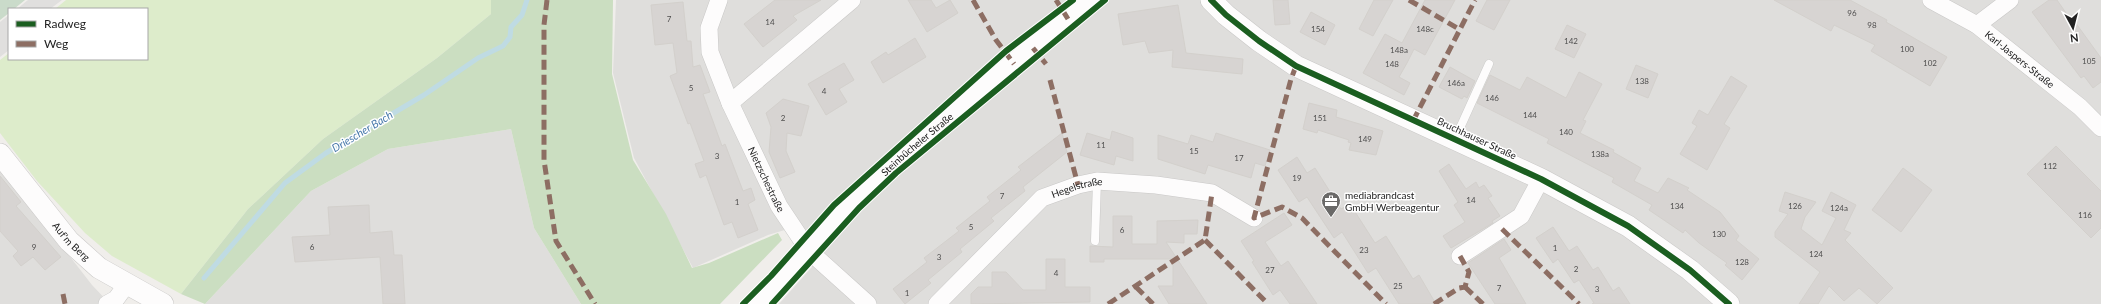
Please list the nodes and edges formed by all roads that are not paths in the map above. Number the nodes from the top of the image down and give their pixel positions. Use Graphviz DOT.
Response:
graph roads {
  1 [pos="719,0"];
  2 [pos="852,0"];
  3 [pos="1091,0"];
  4 [pos="1211,0"];
  5 [pos="1931,0"];
  6 [pos="2010,0"];
  7 [pos="1977,25"];
  8 [pos="1489,64"];
  9 [pos="730,104"];
  10 [pos="2101,128"];
  11 [pos="1455,139"];
  12 [pos="0,154"];
  13 [pos="1541,179"];
  14 [pos="1097,181"];
  15 [pos="1254,218"];
  16 [pos="1095,241"];
  17 [pos="809,251"];
  18 [pos="1460,256"];
  19 [pos="126,284"];
  20 [pos="106,304"];
  21 [pos="163,304"];
  22 [pos="759,304"];
  23 [pos="868,304"];
  24 [pos="936,304"];
  25 [pos="1729,304"];
  1 -- 9 [label="street, Nietzschestraße"];
  2 -- 9 [label="street"];
  3 -- 17 [label="street, Steinbücheler Straße"];
  4 -- 11 [label="street, Bruchhauser Straße"];
  5 -- 7 [label="street, Karl-Jaspers-Straße"];
  6 -- 7 [label="street"];
  7 -- 10 [label="street, Karl-Jaspers-Straße"];
  8 -- 11 [label="lane"];
  9 -- 17 [label="street, Nietzschestraße"];
  11 -- 13 [label="street, Bruchhauser Straße"];
  12 -- 19 [label="street, Auf'm Berg"];
  13 -- 18 [label="street"];
  13 -- 25 [label="street, Bruchhauser Straße"];
  14 -- 15 [label="street, Hegelstraße"];
  14 -- 16 [label="lane"];
  14 -- 24 [label="street, Hegelstraße"];
  17 -- 22 [label="street, Steinbücheler Straße"];
  17 -- 23 [label="street, Nietzschestraße"];
  19 -- 20 [label="street"];
  19 -- 21 [label="street, Auf'm Berg"];
}
